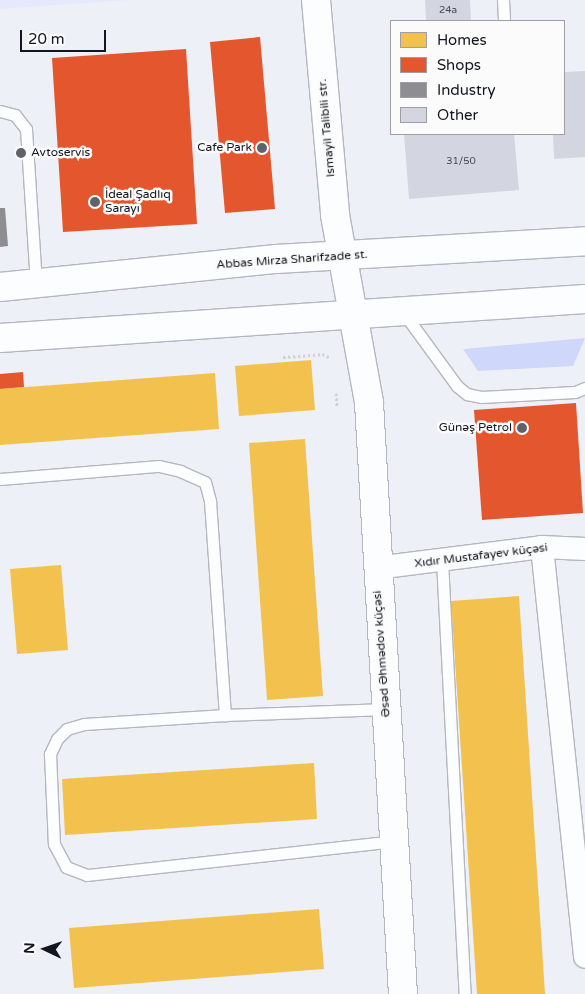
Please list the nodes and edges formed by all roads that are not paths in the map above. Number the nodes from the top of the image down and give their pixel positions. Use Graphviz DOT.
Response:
graph roads {
  1 [pos="316,0"];
  2 [pos="503,0"];
  3 [pos="504,20"];
  4 [pos="0,111"];
  5 [pos="585,241"];
  6 [pos="340,256"];
  7 [pos="36,285"];
  8 [pos="0,287"];
  9 [pos="585,299"];
  10 [pos="403,312"];
  11 [pos="352,316"];
  12 [pos="0,338"];
  13 [pos="585,388"];
  14 [pos="0,479"];
  15 [pos="542,547"];
  16 [pos="585,549"];
  17 [pos="442,562"];
  18 [pos="376,568"];
  19 [pos="386,709"];
  20 [pos="225,715"];
  21 [pos="394,842"];
  22 [pos="585,957"];
  23 [pos="403,994"];
  24 [pos="465,994"];
  1 -- 6 [label="main road, Ismayil Talibili str."];
  2 -- 3 [label="lane"];
  4 -- 7 [label="lane"];
  5 -- 6 [label="main road, Abbas Mirza Sharifzade st."];
  6 -- 7 [label="main road, Abbas Mirza Sharifzade st."];
  6 -- 11 [label="main road, Ismayil Talibili str."];
  7 -- 8 [label="main road, Abbas Mirza Sharifzade st."];
  9 -- 10 [label="main road"];
  10 -- 11 [label="main road"];
  10 -- 13 [label="lane"];
  11 -- 12 [label="main road"];
  11 -- 18 [label="main road, Əsəd Əhmədov küçəsi"];
  14 -- 20 [label="lane"];
  15 -- 16 [label="street, Xıdır Mustafayev küçəsi"];
  15 -- 17 [label="street, Xıdır Mustafayev küçəsi"];
  15 -- 22 [label="street"];
  17 -- 18 [label="street, Xıdır Mustafayev küçəsi"];
  17 -- 24 [label="lane"];
  18 -- 19 [label="main road, Əsəd Əhmədov küçəsi"];
  19 -- 20 [label="lane"];
  19 -- 21 [label="main road, Əsəd Əhmədov küçəsi"];
  20 -- 21 [label="lane"];
  21 -- 23 [label="main road, Əsəd Əhmədov küçəsi"];
}
